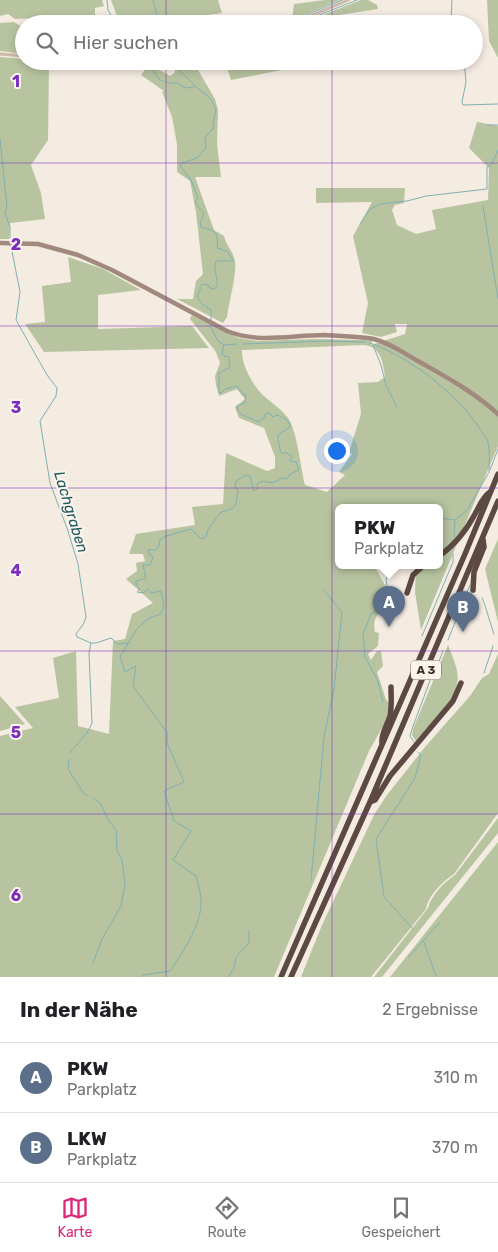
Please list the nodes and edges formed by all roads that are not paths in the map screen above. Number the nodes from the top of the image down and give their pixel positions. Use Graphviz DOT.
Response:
graph roads {
  1 [pos="348,0"];
  2 [pos="313,15"];
  3 [pos="0,54"];
  4 [pos="15,55"];
  5 [pos="0,243"];
  6 [pos="498,414"];
  7 [pos="498,474"];
  8 [pos="492,490"];
  9 [pos="498,501"];
  10 [pos="483,539"];
  11 [pos="443,553"];
  12 [pos="420,569"];
  13 [pos="473,590"];
  14 [pos="407,593"];
  15 [pos="461,683"];
  16 [pos="391,687"];
  17 [pos="382,746"];
  18 [pos="370,802"];
  19 [pos="281,977"];
  20 [pos="291,977"];
  1 -- 2 [label="street"];
  3 -- 4 [label="street"];
  5 -- 6 [label="street"];
  7 -- 8 [label="highway, A 3"];
  8 -- 11 [label="highway"];
  8 -- 17 [label="highway, A 3"];
  9 -- 10 [label="highway, A 3"];
  10 -- 13 [label="highway"];
  10 -- 18 [label="highway, A 3"];
  12 -- 14 [label="highway"];
  15 -- 18 [label="highway"];
  16 -- 17 [label="highway"];
  17 -- 19 [label="highway, A 3"];
  18 -- 20 [label="highway, A 3"];
}
